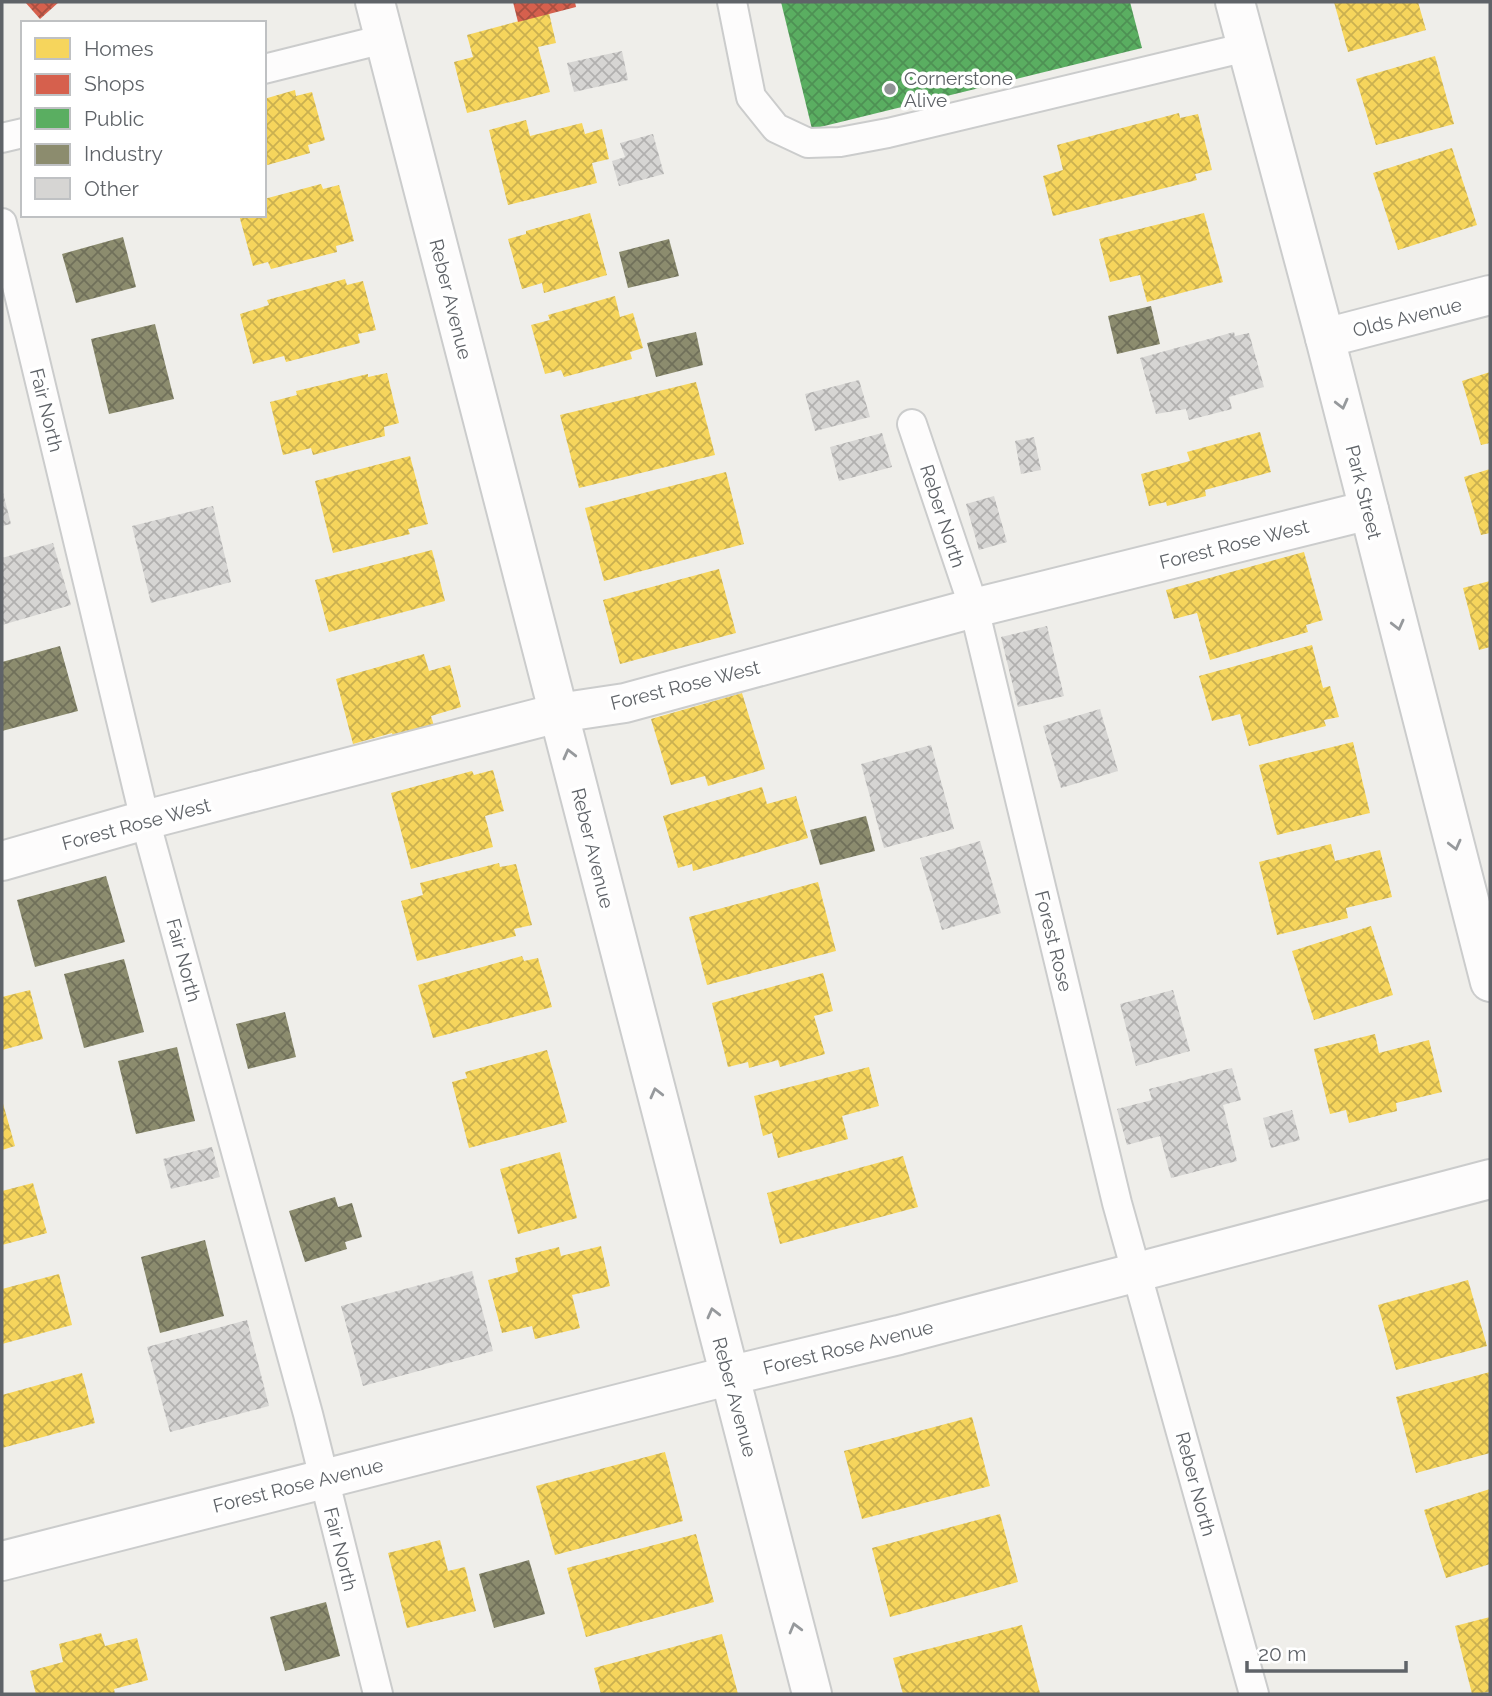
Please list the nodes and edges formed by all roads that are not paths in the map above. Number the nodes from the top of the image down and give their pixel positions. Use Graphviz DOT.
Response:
graph roads {
  1 [pos="375,2"];
  2 [pos="732,2"];
  3 [pos="1235,2"];
  4 [pos="384,39"];
  5 [pos="1247,47"];
  6 [pos="266,68"];
  7 [pos="21,133"];
  8 [pos="2,138"];
  9 [pos="2,223"];
  10 [pos="1490,295"];
  11 [pos="1325,338"];
  12 [pos="912,424"];
  13 [pos="1369,510"];
  14 [pos="974,608"];
  15 [pos="558,713"];
  16 [pos="145,820"];
  17 [pos="2,860"];
  18 [pos="1490,982"];
  19 [pos="1490,1179"];
  20 [pos="1136,1273"];
  21 [pos="728,1376"];
  22 [pos="323,1478"];
  23 [pos="2,1561"];
  24 [pos="378,1694"];
  25 [pos="812,1694"];
  26 [pos="1254,1694"];
  1 -- 4 [label="street, Reber Avenue"];
  2 -- 5 [label="lane"];
  3 -- 5 [label="street, Park Street"];
  4 -- 6 [label="lane"];
  4 -- 15 [label="street, Reber Avenue"];
  5 -- 11 [label="street, Park Street"];
  7 -- 8 [label="lane"];
  9 -- 16 [label="lane, Fair North"];
  10 -- 11 [label="street, Olds Avenue"];
  11 -- 13 [label="street, Park Street, one-way"];
  12 -- 14 [label="lane, Reber North"];
  13 -- 14 [label="street, Forest Rose West"];
  13 -- 18 [label="street, Park Street, one-way"];
  14 -- 15 [label="street, Forest Rose West"];
  14 -- 20 [label="lane, Forest Rose"];
  15 -- 16 [label="street, Forest Rose West"];
  21 -- 15 [label="street, Reber Avenue, one-way"];
  16 -- 17 [label="street, Forest Rose West"];
  16 -- 22 [label="lane, Fair North"];
  19 -- 20 [label="street, Forest Rose Avenue"];
  20 -- 21 [label="street, Forest Rose Avenue"];
  20 -- 26 [label="lane, Reber North"];
  21 -- 22 [label="street, Forest Rose Avenue"];
  25 -- 21 [label="street, Reber Avenue, one-way"];
  22 -- 23 [label="street, Forest Rose Avenue"];
  22 -- 24 [label="lane, Fair North"];
}
